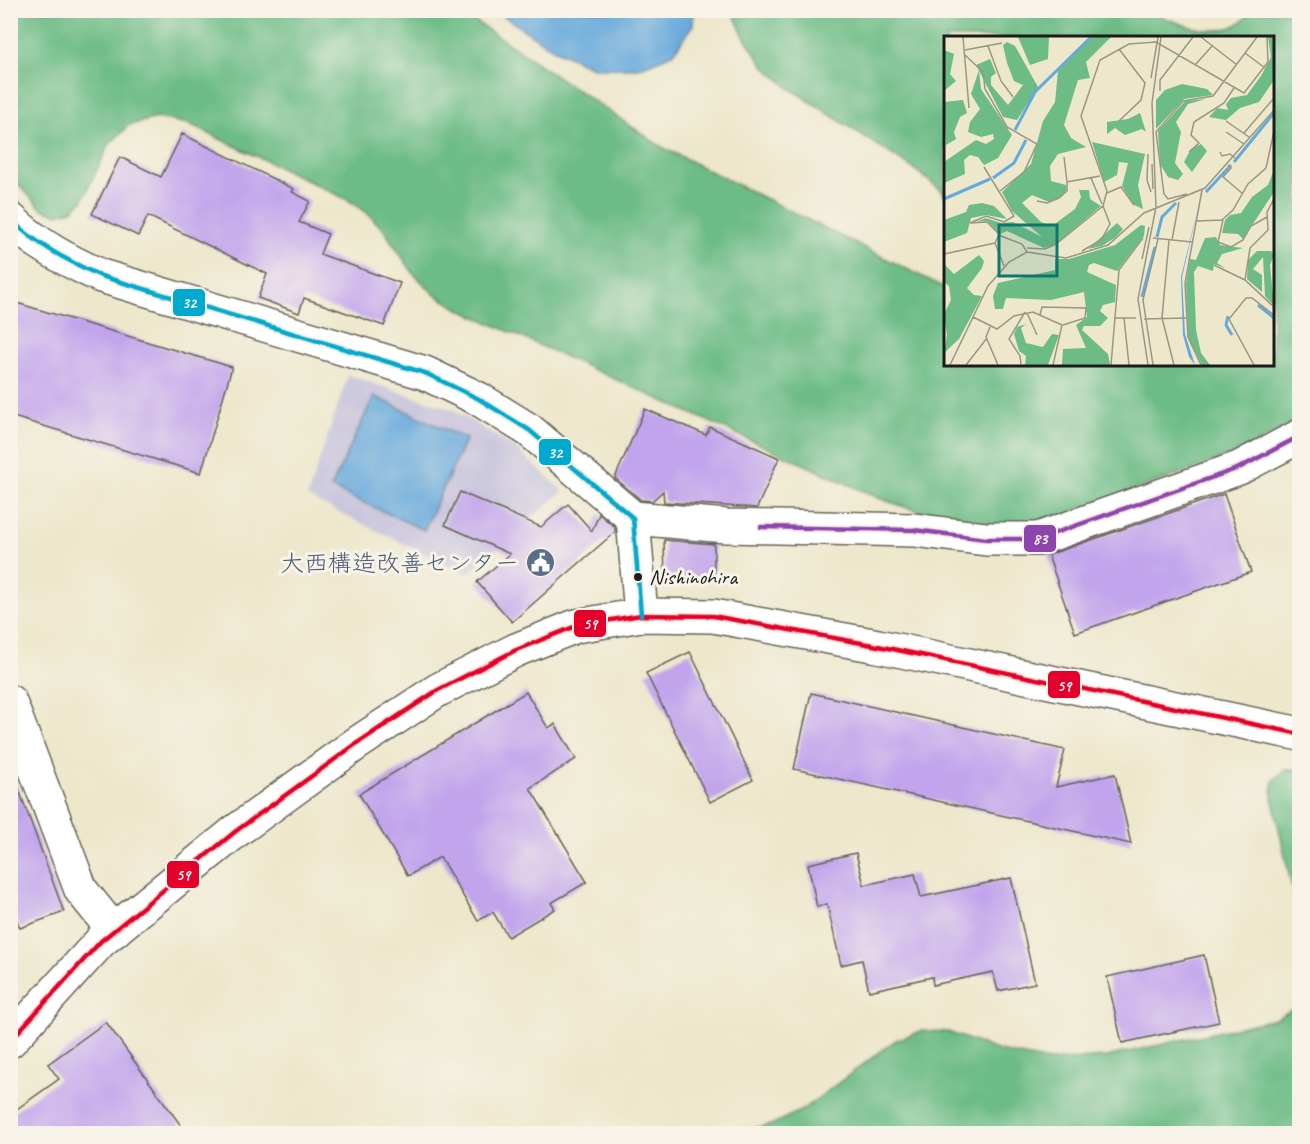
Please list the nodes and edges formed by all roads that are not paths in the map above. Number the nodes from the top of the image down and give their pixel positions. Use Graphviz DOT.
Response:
graph roads {
  1 [pos="10,219"];
  2 [pos="1299,435"];
  3 [pos="633,518"];
  4 [pos="641,615"];
  5 [pos="10,702"];
  6 [pos="1299,734"];
  7 [pos="114,931"];
  8 [pos="10,1041"];
  1 -- 3 [label="street"];
  2 -- 3 [label="street"];
  3 -- 4 [label="street"];
  4 -- 6 [label="street"];
  4 -- 7 [label="street"];
  5 -- 7 [label="street"];
  7 -- 8 [label="street"];
}
